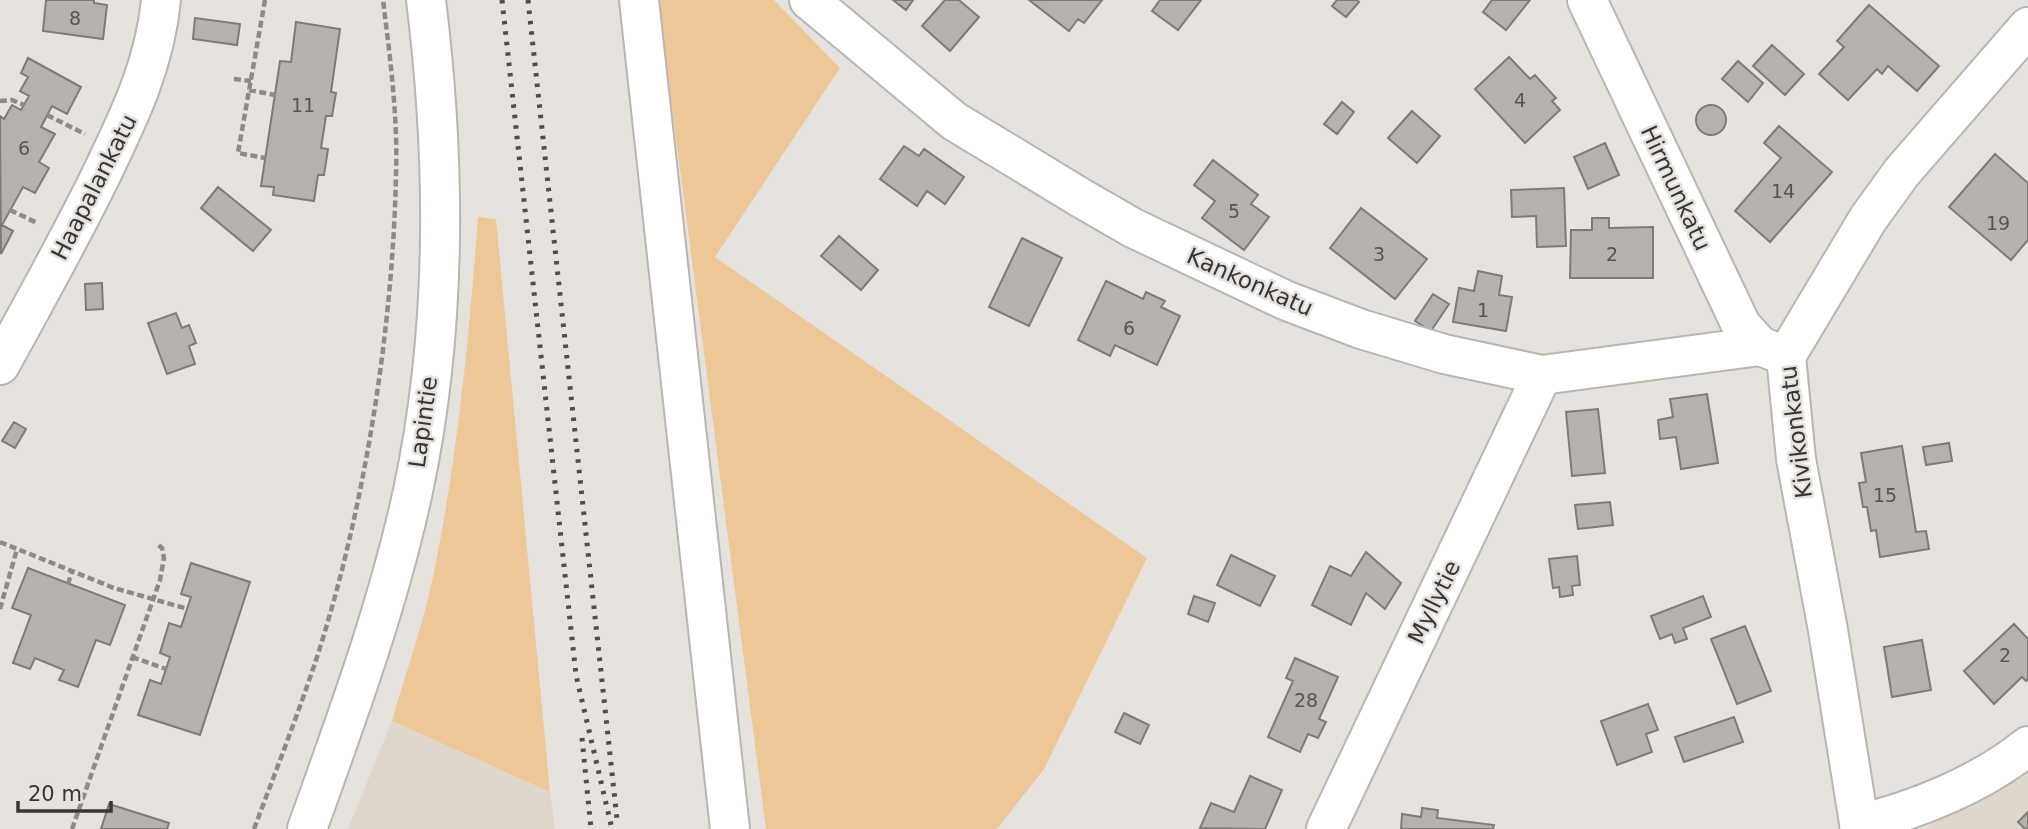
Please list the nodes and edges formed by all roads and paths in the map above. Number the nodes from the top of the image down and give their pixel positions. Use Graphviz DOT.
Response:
graph roads {
  1 [pos="161,0"];
  2 [pos="265,0"];
  3 [pos="383,0"];
  4 [pos="426,0"];
  5 [pos="639,0"];
  6 [pos="809,0"];
  7 [pos="1587,0"];
  8 [pos="2028,27"];
  9 [pos="234,79"];
  10 [pos="251,81"];
  11 [pos="249,90"];
  12 [pos="275,95"];
  13 [pos="0,101"];
  14 [pos="24,105"];
  15 [pos="265,158"];
  16 [pos="1773,351"];
  17 [pos="0,365"];
  18 [pos="1542,376"];
  19 [pos="0,542"];
  20 [pos="156,543"];
  21 [pos="17,549"];
  22 [pos="72,571"];
  23 [pos="68,583"];
  24 [pos="153,600"];
  25 [pos="0,608"];
  26 [pos="188,609"];
  27 [pos="132,657"];
  28 [pos="166,669"];
  29 [pos="2028,746"];
  30 [pos="1860,827"];
  31 [pos="72,829"];
  32 [pos="254,829"];
  33 [pos="307,829"];
  34 [pos="730,829"];
  35 [pos="1326,829"];
  1 -- 17 [label="street, Haapalankatu"];
  2 -- 10 [label="path"];
  3 -- 32 [label="path"];
  4 -- 33 [label="street, Lapintie"];
  5 -- 34 [label="street"];
  6 -- 18 [label="street, Kankonkatu"];
  7 -- 16 [label="street, Hirmunkatu"];
  8 -- 16 [label="street, Kivikonkatu"];
  9 -- 10 [label="path"];
  10 -- 11 [label="path"];
  11 -- 12 [label="path"];
  11 -- 15 [label="path"];
  13 -- 14 [label="path"];
  16 -- 18 [label="street, Kankonkatu"];
  16 -- 30 [label="street, Kivikonkatu"];
  18 -- 35 [label="street, Myllytie"];
  19 -- 21 [label="path"];
  20 -- 24 [label="path"];
  21 -- 22 [label="path"];
  21 -- 25 [label="path"];
  22 -- 23 [label="path"];
  22 -- 24 [label="path"];
  24 -- 26 [label="path"];
  24 -- 27 [label="path"];
  27 -- 28 [label="path"];
  27 -- 31 [label="path"];
  29 -- 30 [label="street"];
}
